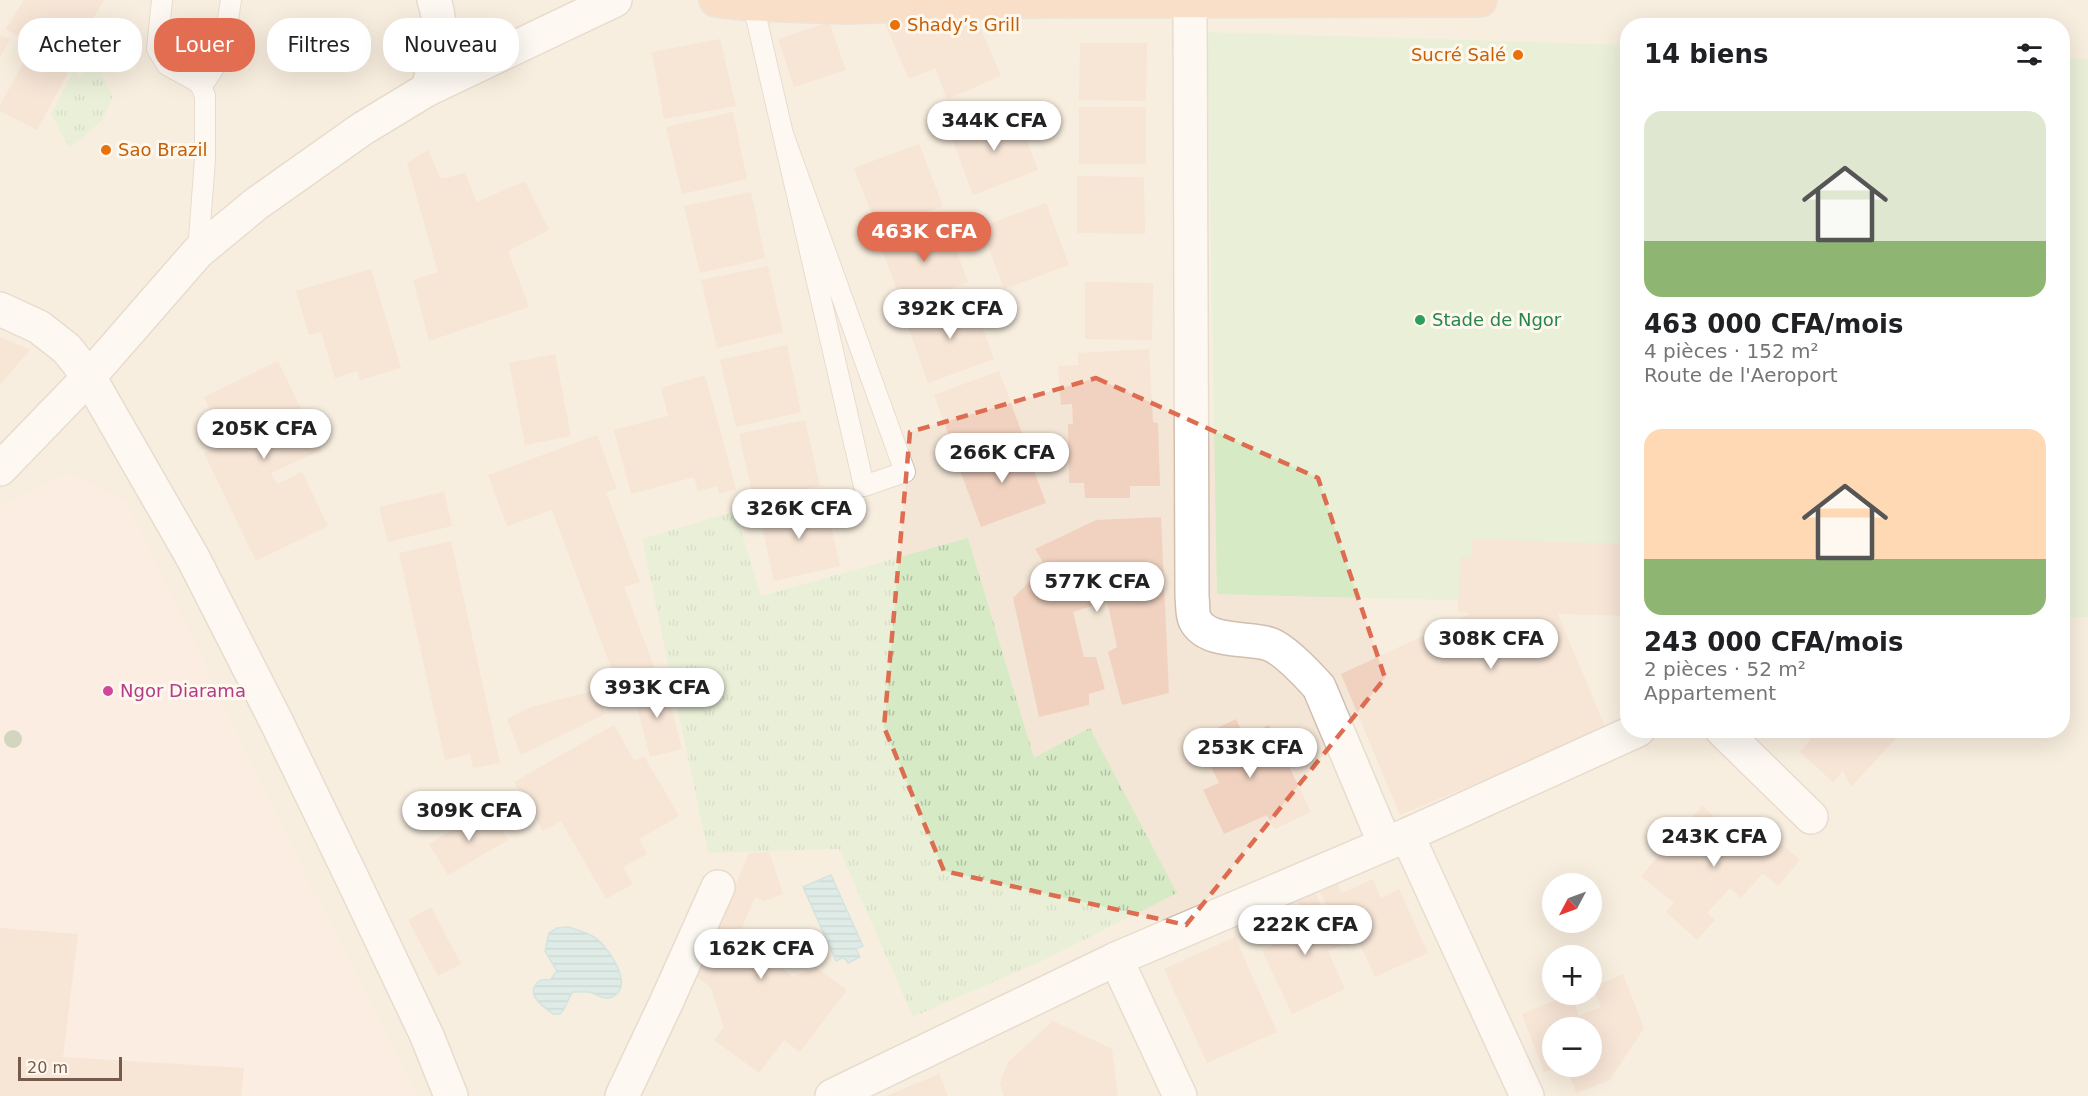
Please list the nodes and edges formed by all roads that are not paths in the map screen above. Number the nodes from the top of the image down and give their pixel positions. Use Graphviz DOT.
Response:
graph roads {
  1 [pos="162,0"];
  2 [pos="231,0"];
  3 [pos="434,0"];
  4 [pos="615,0"];
  5 [pos="716,0"];
  6 [pos="1191,0"];
  7 [pos="1480,0"];
  8 [pos="753,4"];
  9 [pos="201,86"];
  10 [pos="428,88"];
  11 [pos="783,134"];
  12 [pos="198,252"];
  13 [pos="0,309"];
  14 [pos="89,377"];
  15 [pos="0,470"];
  16 [pos="1620,738"];
  17 [pos="1730,738"];
  18 [pos="1811,817"];
  19 [pos="1396,839"];
  20 [pos="718,887"];
  21 [pos="1116,959"];
  22 [pos="451,1096"];
  23 [pos="470,1096"];
  24 [pos="622,1096"];
  25 [pos="832,1096"];
  26 [pos="1180,1096"];
  27 [pos="1527,1096"];
  1 -- 9 [label="lane"];
  2 -- 9 [label="lane"];
  3 -- 10 [label="street"];
  4 -- 10 [label="street"];
  5 -- 8 [label="highway"];
  6 -- 7 [label="highway"];
  6 -- 8 [label="highway"];
  6 -- 19 [label="street"];
  8 -- 11 [label="lane"];
  9 -- 12 [label="lane"];
  10 -- 12 [label="street"];
  11 -- 11 [label="lane"];
  12 -- 14 [label="street"];
  13 -- 14 [label="street"];
  14 -- 15 [label="street"];
  14 -- 22 [label="street"];
  16 -- 19 [label="street"];
  17 -- 18 [label="street"];
  19 -- 21 [label="street"];
  19 -- 27 [label="street"];
  20 -- 24 [label="street"];
  21 -- 25 [label="street"];
  21 -- 26 [label="street"];
  22 -- 23 [label="street"];
}
